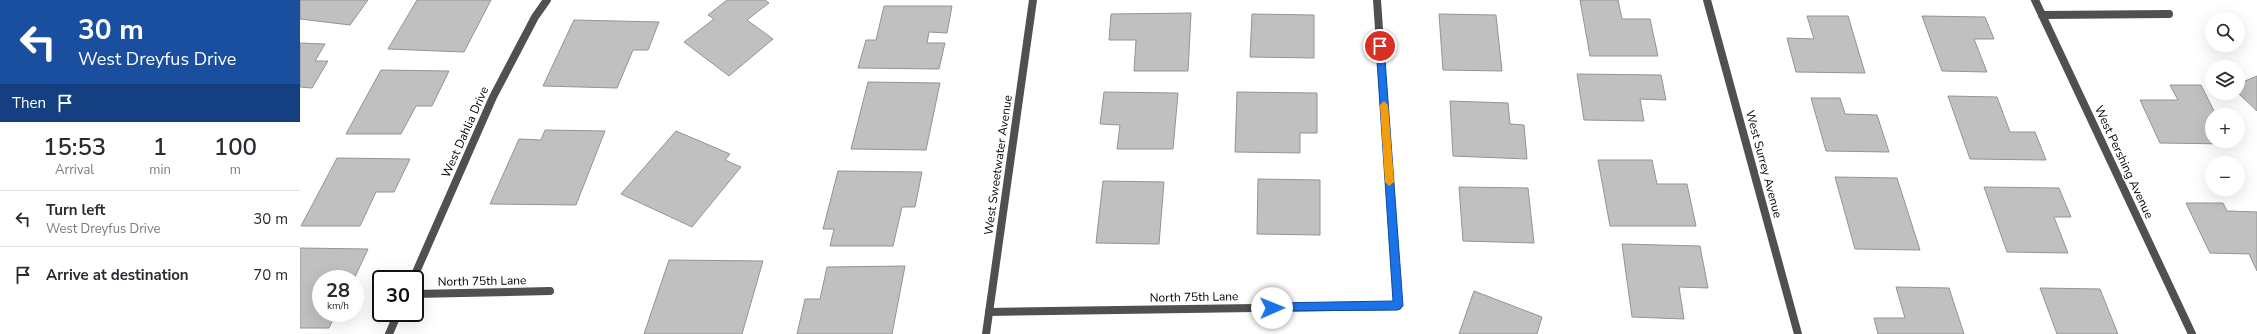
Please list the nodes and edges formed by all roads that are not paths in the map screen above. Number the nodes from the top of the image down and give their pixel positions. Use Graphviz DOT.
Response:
graph roads {
  1 [pos="547,0"];
  2 [pos="1033,0"];
  3 [pos="1377,0"];
  4 [pos="1708,0"];
  5 [pos="2035,0"];
  6 [pos="2169,14"];
  7 [pos="2042,16"];
  8 [pos="417,270"];
  9 [pos="550,292"];
  10 [pos="424,294"];
  11 [pos="989,312"];
  12 [pos="394,322"];
  13 [pos="389,334"];
  14 [pos="986,334"];
  15 [pos="1798,334"];
  16 [pos="2192,334"];
  1 -- 8 [label="street, West Dahlia Drive"];
  2 -- 11 [label="street, West Sweetwater Avenue"];
  3 -- 11 [label="street, North 75th Lane"];
  4 -- 15 [label="street, West Surrey Avenue"];
  5 -- 7 [label="street, West Pershing Avenue"];
  6 -- 7 [label="street"];
  7 -- 16 [label="street, West Pershing Avenue"];
  9 -- 10 [label="street, North 75th Lane"];
  11 -- 14 [label="street, West Sweetwater Avenue"];
  12 -- 13 [label="street"];
}
